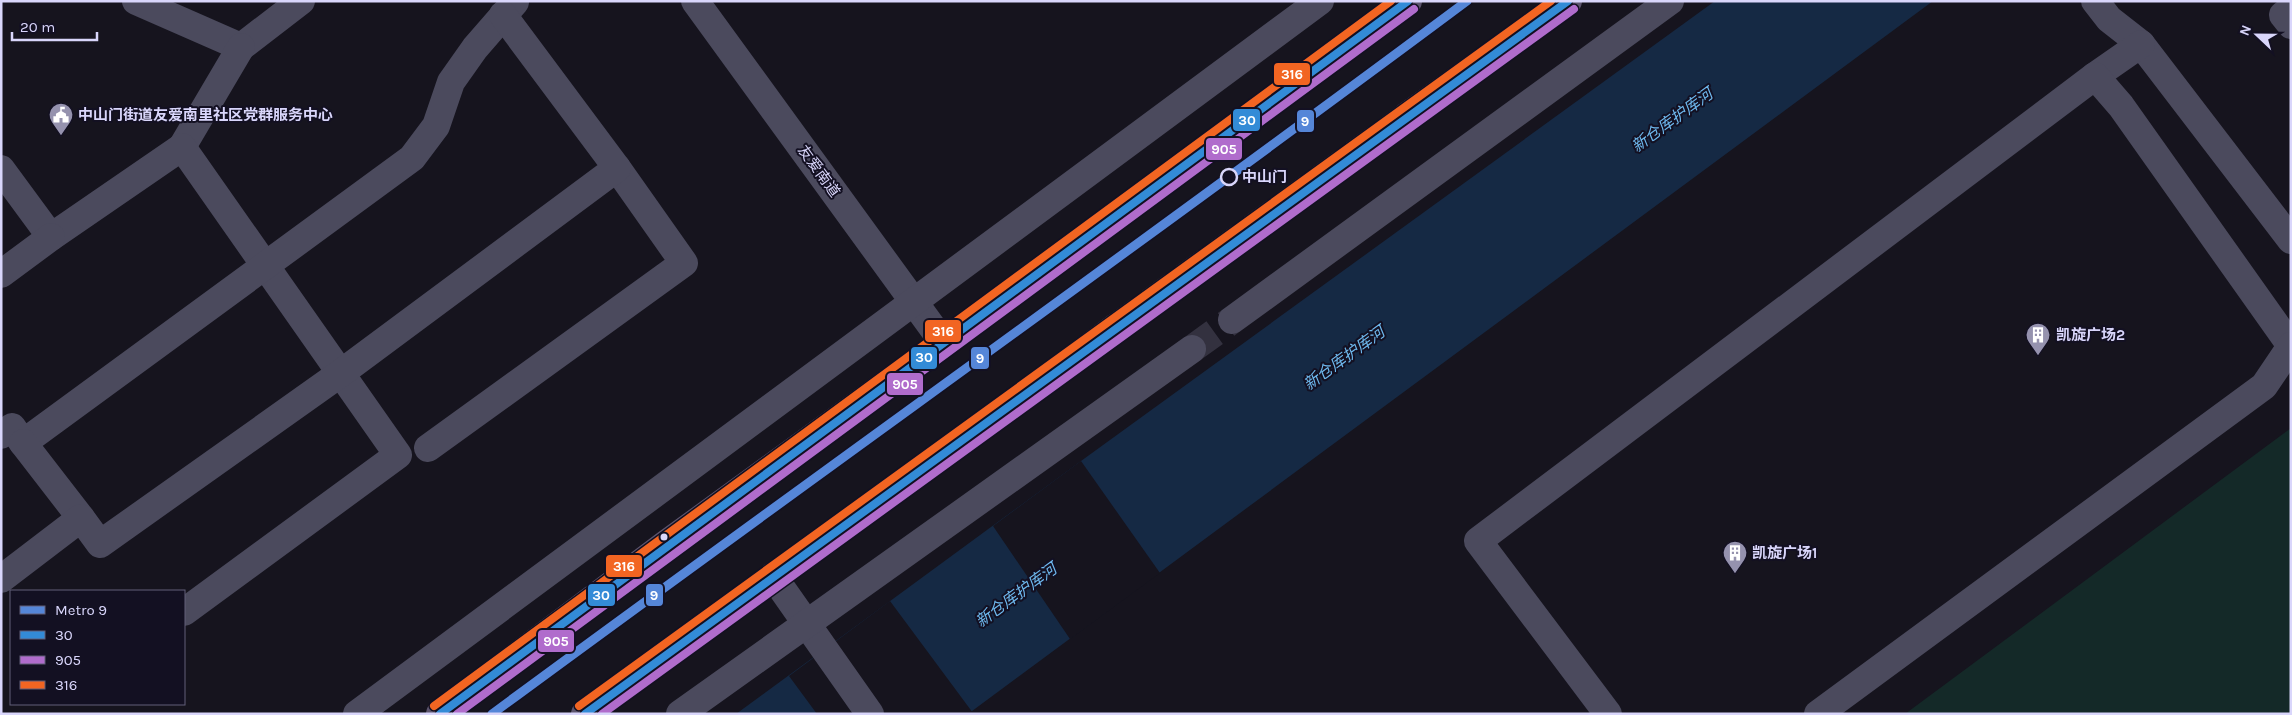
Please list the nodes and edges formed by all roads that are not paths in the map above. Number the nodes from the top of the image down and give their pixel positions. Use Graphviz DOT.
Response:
graph roads {
  1 [pos="136,1"];
  2 [pos="301,1"];
  3 [pos="695,1"];
  4 [pos="1320,1"];
  5 [pos="1408,1"];
  6 [pos="1568,1"];
  7 [pos="1670,1"];
  8 [pos="2095,1"];
  9 [pos="2120,1"];
  10 [pos="509,8"];
  11 [pos="2291,9"];
  12 [pos="2291,25"];
  13 [pos="1353,42"];
  14 [pos="2141,44"];
  15 [pos="241,47"];
  16 [pos="2095,76"];
  17 [pos="1407,116"];
  18 [pos="182,147"];
  19 [pos="617,168"];
  20 [pos="1,169"];
  21 [pos="52,237"];
  22 [pos="2291,240"];
  23 [pos="1064,255"];
  24 [pos="265,266"];
  25 [pos="1,274"];
  26 [pos="913,302"];
  27 [pos="1232,320"];
  28 [pos="1116,327"];
  29 [pos="943,342"];
  30 [pos="2291,346"];
  31 [pos="1192,349"];
  32 [pos="340,373"];
  33 [pos="9,429"];
  34 [pos="428,448"];
  35 [pos="81,518"];
  36 [pos="773,576"];
  37 [pos="1,579"];
  38 [pos="185,611"];
  39 [pos="807,623"];
  40 [pos="357,714"];
  41 [pos="440,714"];
  42 [pos="585,714"];
  43 [pos="680,714"];
  44 [pos="870,714"];
  45 [pos="1608,714"];
  46 [pos="1818,714"];
  1 -- 15 [label="street"];
  2 -- 15 [label="street"];
  3 -- 26 [label="street, 友爱南道"];
  4 -- 26 [label="street"];
  5 -- 13 [label="main road"];
  6 -- 17 [label="main road"];
  7 -- 27 [label="street"];
  8 -- 14 [label="street"];
  9 -- 14 [label="street"];
  10 -- 19 [label="street"];
  10 -- 24 [label="street"];
  11 -- 12 [label="street"];
  14 -- 16 [label="street"];
  14 -- 22 [label="street"];
  15 -- 18 [label="street"];
  16 -- 30 [label="street"];
  16 -- 45 [label="street"];
  18 -- 21 [label="street"];
  18 -- 24 [label="street"];
  19 -- 32 [label="street"];
  19 -- 34 [label="street"];
  20 -- 21 [label="street"];
  21 -- 25 [label="street"];
  23 -- 29 [label="main road"];
  24 -- 32 [label="street"];
  24 -- 33 [label="street"];
  26 -- 29 [label="street, 友爱南道"];
  26 -- 40 [label="street"];
  28 -- 36 [label="main road"];
  29 -- 41 [label="main road"];
  30 -- 46 [label="street"];
  31 -- 39 [label="street"];
  32 -- 35 [label="street"];
  32 -- 38 [label="street"];
  33 -- 35 [label="street"];
  35 -- 37 [label="street"];
  36 -- 39 [label="street"];
  36 -- 42 [label="main road"];
  39 -- 43 [label="street"];
  39 -- 44 [label="street"];
}
